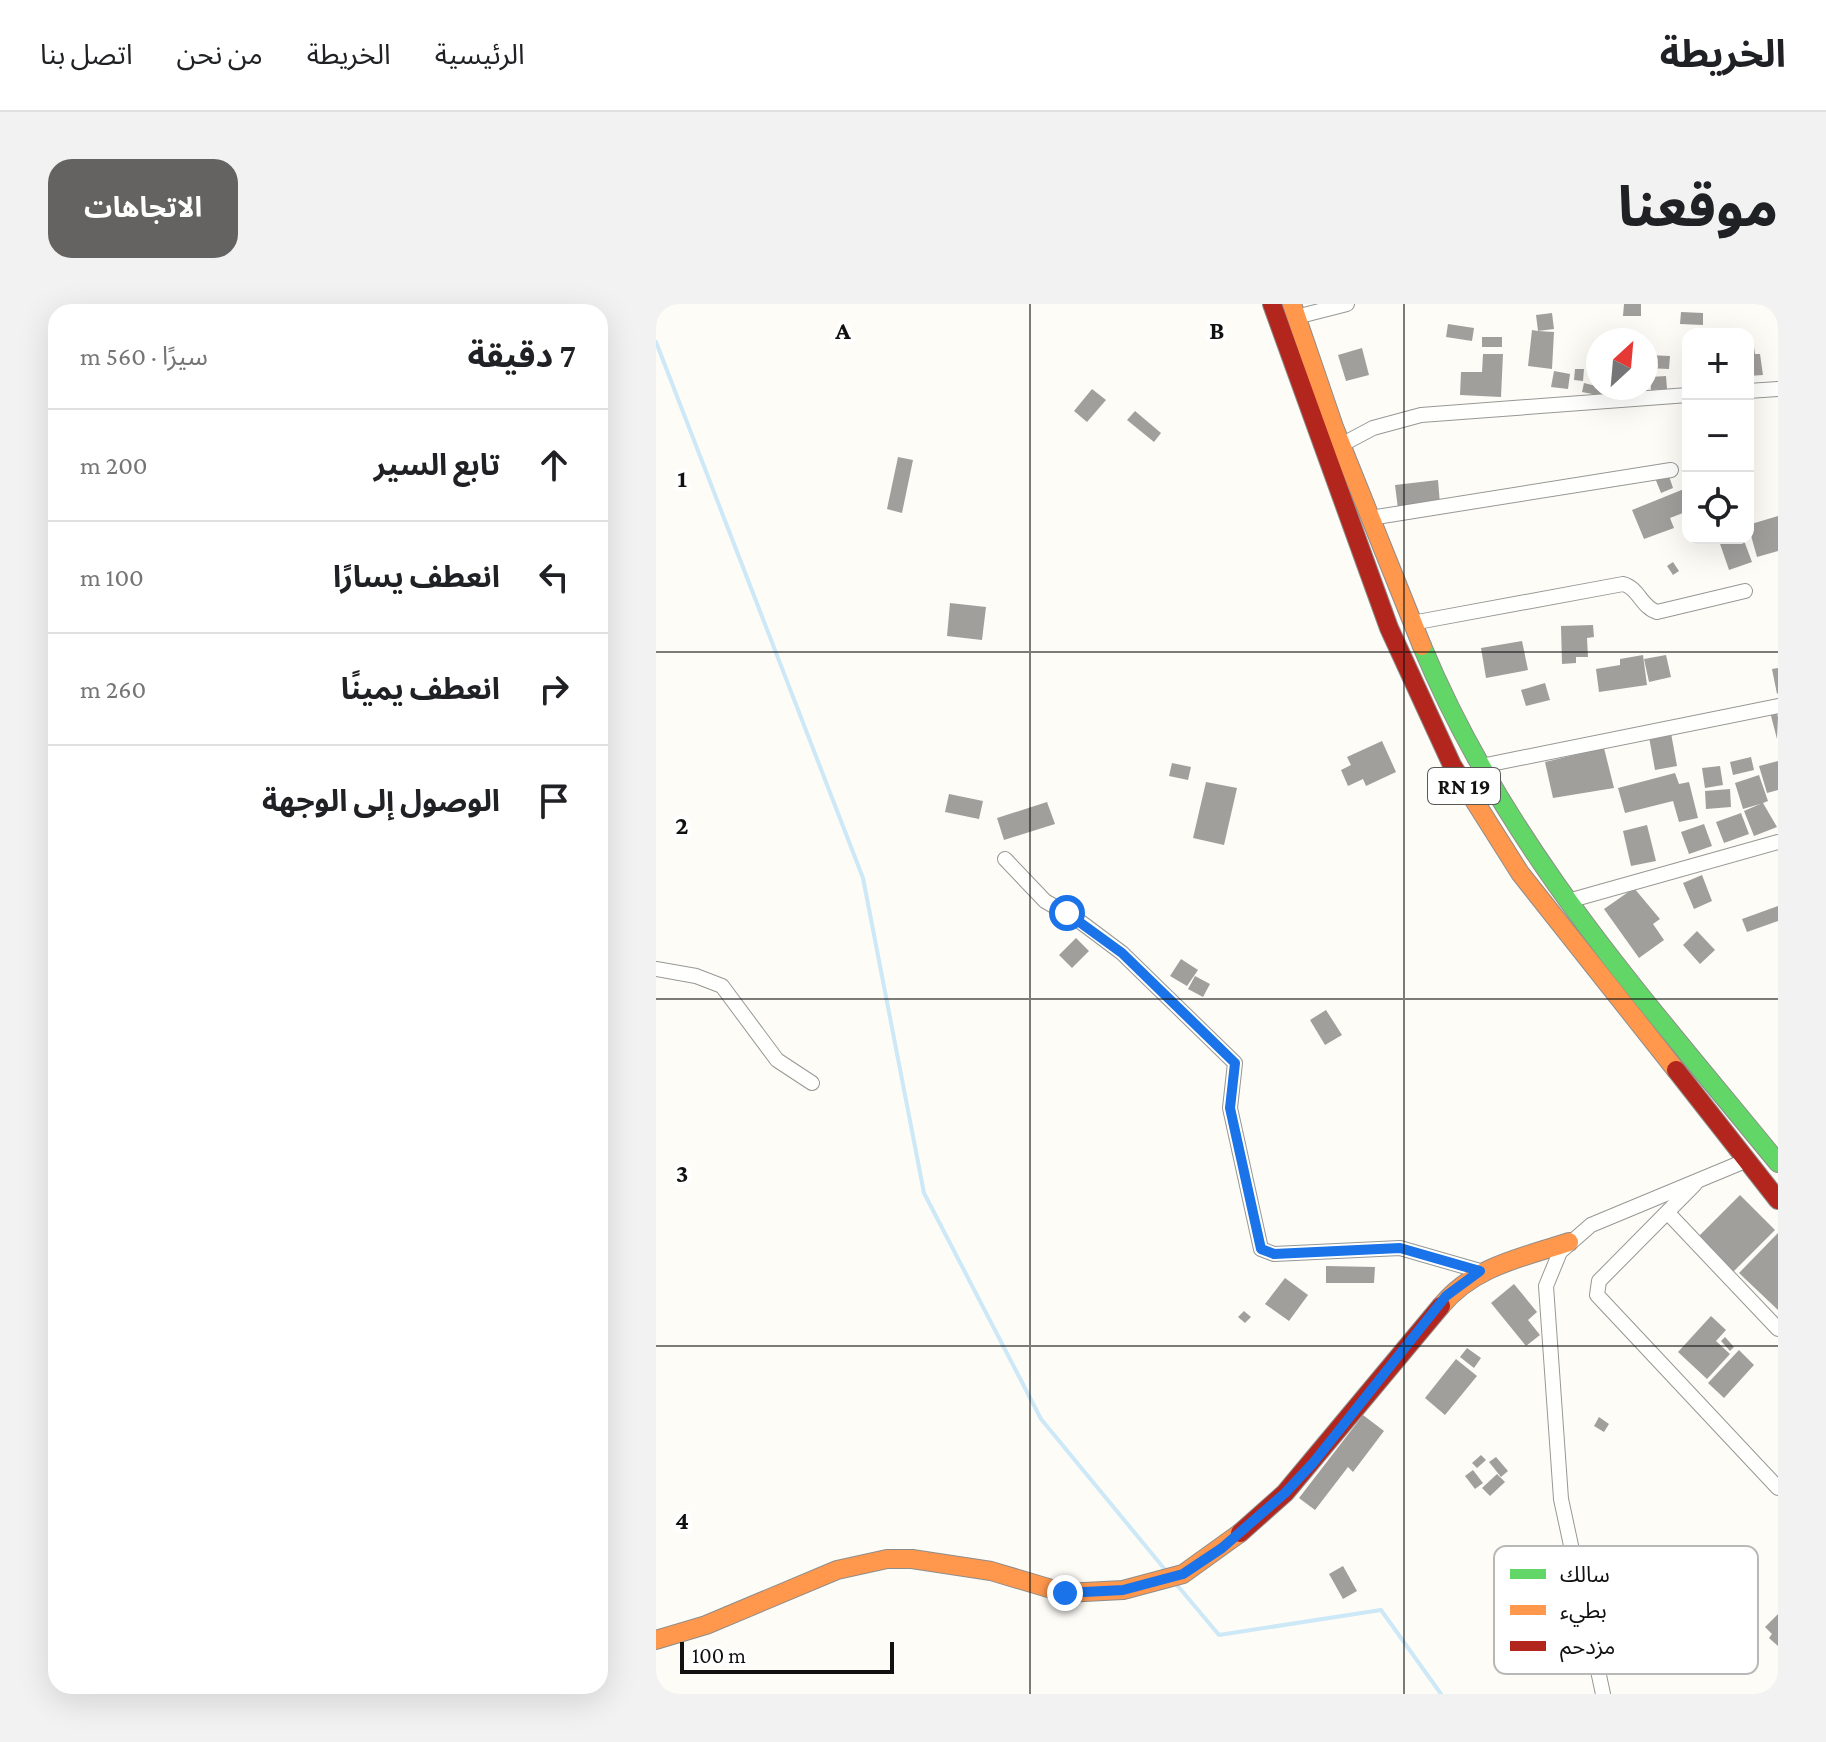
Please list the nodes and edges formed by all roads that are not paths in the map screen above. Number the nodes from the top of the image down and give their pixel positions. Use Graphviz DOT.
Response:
graph roads {
  1 [pos="1347,304"];
  2 [pos="1287,316"];
  3 [pos="1778,389"];
  4 [pos="1754,391"];
  5 [pos="1682,395"];
  6 [pos="1341,445"];
  7 [pos="1671,470"];
  8 [pos="1370,518"];
  9 [pos="1745,591"];
  10 [pos="1411,621"];
  11 [pos="1389,628"];
  12 [pos="1421,643"];
  13 [pos="1401,655"];
  14 [pos="1778,706"];
  15 [pos="1481,766"];
  16 [pos="1778,842"];
  17 [pos="1005,859"];
  18 [pos="1568,901"];
  19 [pos="656,969"];
  20 [pos="812,1083"];
  21 [pos="1764,1137"];
  22 [pos="1777,1161"];
  23 [pos="1746,1162"];
  24 [pos="1701,1177"];
  25 [pos="1778,1200"];
  26 [pos="1668,1213"];
  27 [pos="1569,1242"];
  28 [pos="1480,1271"];
  29 [pos="1778,1329"];
  30 [pos="1778,1488"];
  31 [pos="1571,1546"];
  32 [pos="656,1640"];
  33 [pos="1599,1674"];
  34 [pos="1603,1694"];
  1 -- 2 [label="street"];
  2 -- 6 [label="main road, RN 19"];
  2 -- 11 [label="main road, RN 19"];
  3 -- 4 [label="street"];
  5 -- 6 [label="street"];
  6 -- 8 [label="main road, RN 19"];
  7 -- 8 [label="street"];
  8 -- 10 [label="main road, RN 19"];
  9 -- 10 [label="street"];
  10 -- 11 [label="main road"];
  10 -- 12 [label="main road, RN 19"];
  11 -- 13 [label="main road, RN 19"];
  12 -- 13 [label="main road"];
  12 -- 15 [label="main road, RN 19"];
  13 -- 23 [label="main road, RN 19"];
  14 -- 15 [label="street"];
  15 -- 18 [label="main road, RN 19"];
  16 -- 18 [label="street"];
  17 -- 28 [label="street"];
  18 -- 21 [label="main road, RN 19"];
  19 -- 20 [label="street"];
  21 -- 22 [label="main road, RN 19"];
  21 -- 23 [label="main road"];
  22 -- 23 [label="main road"];
  23 -- 24 [label="street"];
  23 -- 25 [label="main road, RN 19"];
  24 -- 26 [label="street"];
  24 -- 27 [label="street"];
  26 -- 29 [label="street"];
  26 -- 30 [label="street"];
  27 -- 28 [label="main road"];
  27 -- 31 [label="street"];
  28 -- 32 [label="main road"];
  33 -- 34 [label="street"];
}
